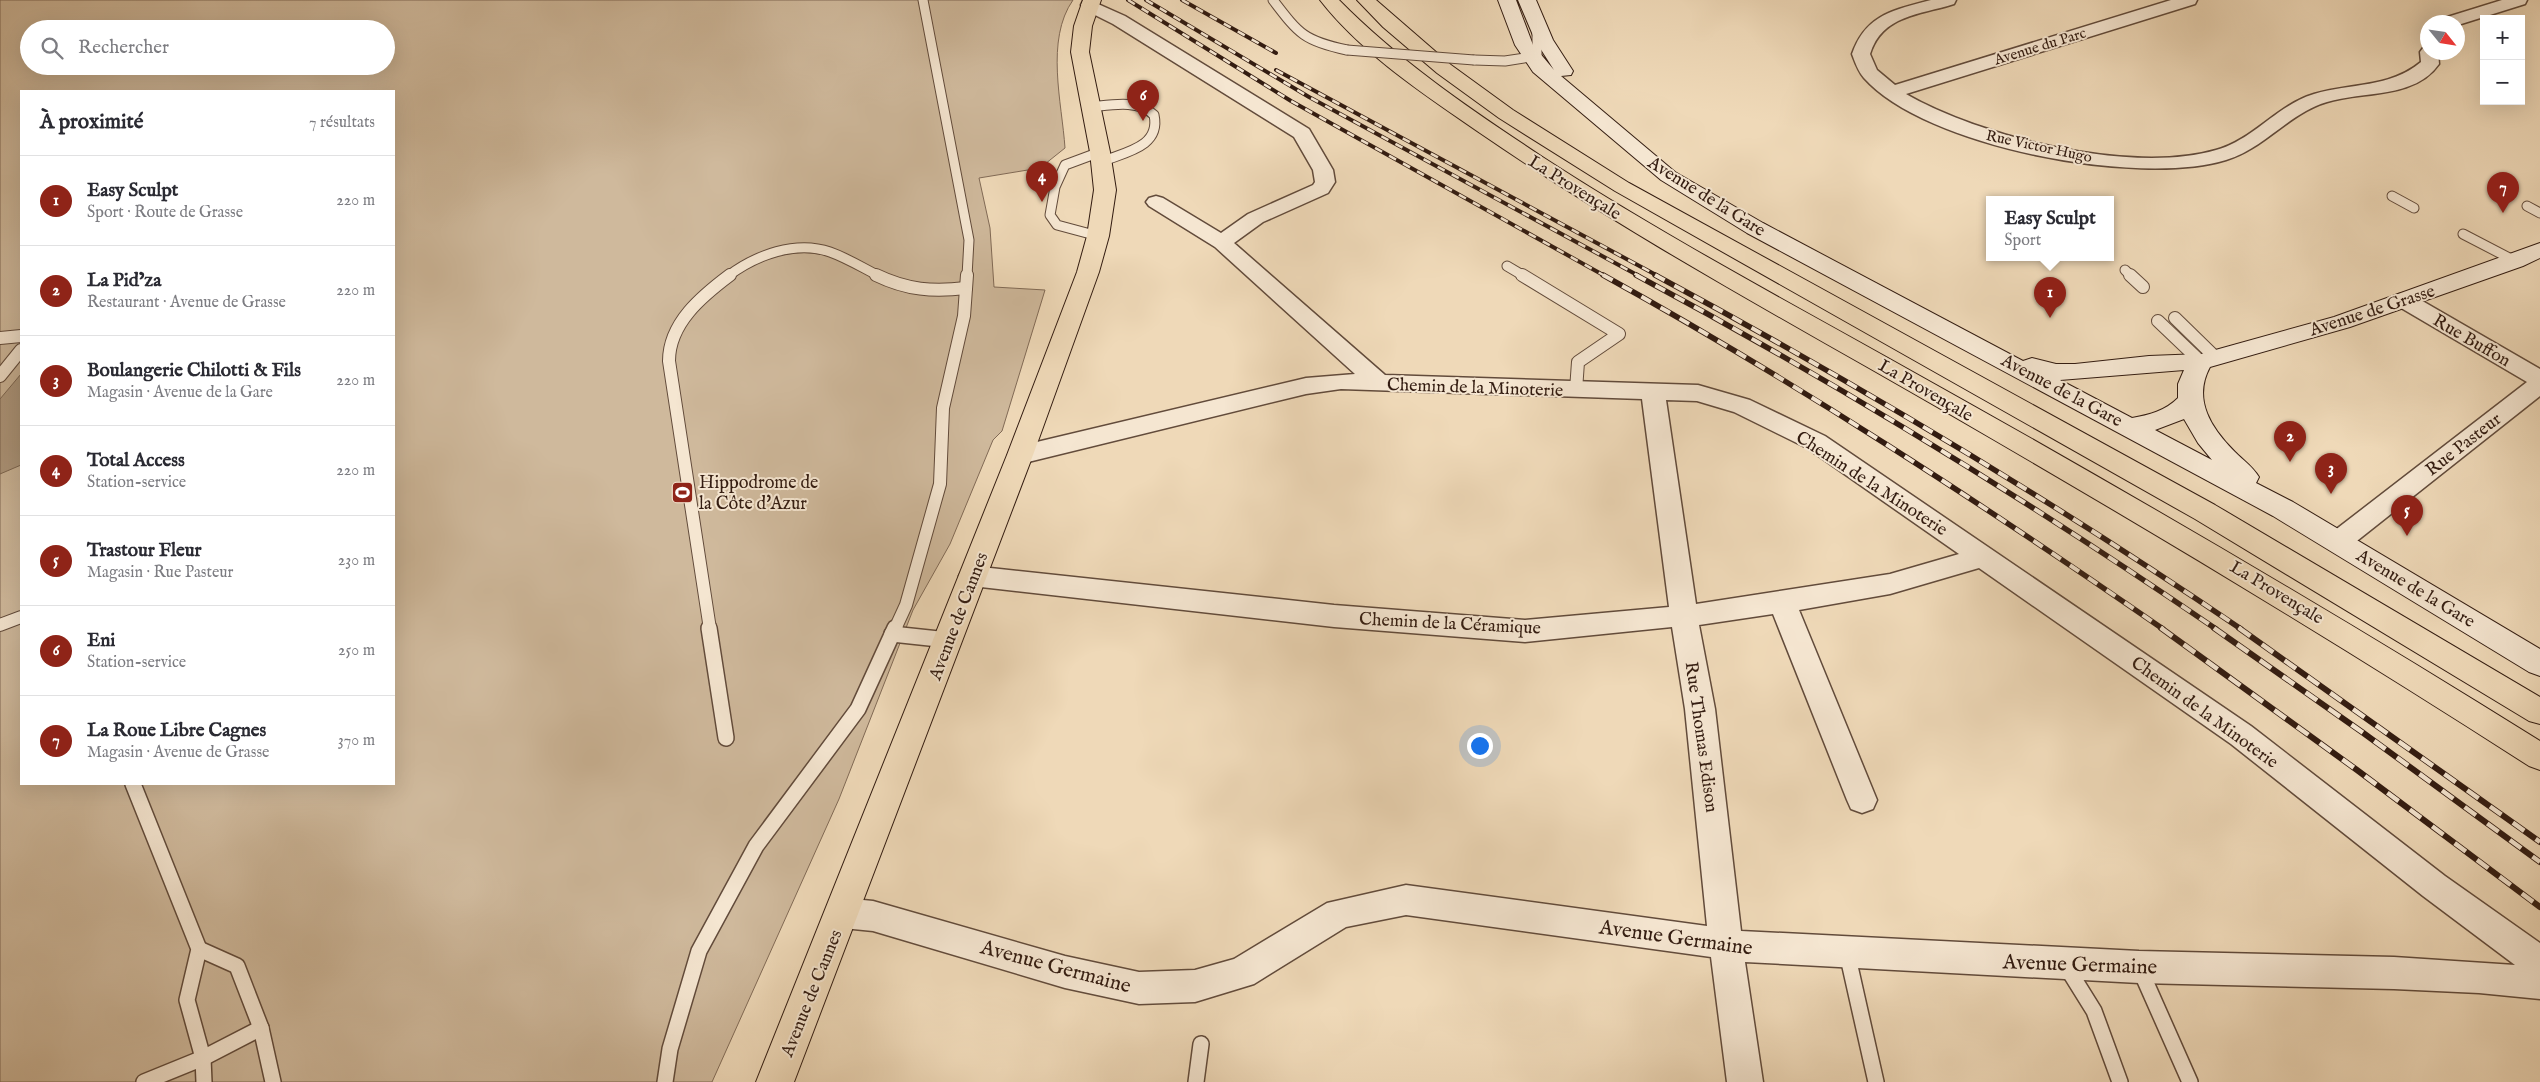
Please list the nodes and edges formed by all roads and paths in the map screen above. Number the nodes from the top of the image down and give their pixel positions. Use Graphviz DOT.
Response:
graph roads {
  1 [pos="922,0"];
  2 [pos="1273,0"];
  3 [pos="1328,0"];
  4 [pos="1366,0"];
  5 [pos="1507,0"];
  6 [pos="1527,0"];
  7 [pos="1948,0"];
  8 [pos="2189,0"];
  9 [pos="2519,0"];
  10 [pos="1085,2"];
  11 [pos="2465,17"];
  12 [pos="1536,26"];
  13 [pos="1533,58"];
  14 [pos="2430,60"];
  15 [pos="1892,92"];
  16 [pos="1091,107"];
  17 [pos="1591,109"];
  18 [pos="1100,152"];
  19 [pos="2392,196"];
  20 [pos="1156,202"];
  21 [pos="2527,206"];
  22 [pos="2414,208"];
  23 [pos="2540,213"];
  24 [pos="2463,234"];
  25 [pos="1098,236"];
  26 [pos="1222,244"];
  27 [pos="2540,250"];
  28 [pos="2515,261"];
  29 [pos="1507,266"];
  30 [pos="2126,270"];
  31 [pos="2143,287"];
  32 [pos="966,288"];
  33 [pos="2404,300"];
  34 [pos="2175,318"];
  35 [pos="2158,321"];
  36 [pos="20,336"];
  37 [pos="0,338"];
  38 [pos="20,351"];
  39 [pos="2208,359"];
  40 [pos="2006,361"];
  41 [pos="2149,364"];
  42 [pos="0,376"];
  43 [pos="2540,379"];
  44 [pos="1381,384"];
  45 [pos="2540,384"];
  46 [pos="1576,390"];
  47 [pos="1653,392"];
  48 [pos="2190,400"];
  49 [pos="2101,411"];
  50 [pos="2130,427"];
  51 [pos="1020,455"];
  52 [pos="2283,508"];
  53 [pos="2339,541"];
  54 [pos="1983,556"];
  55 [pos="972,576"];
  56 [pos="1782,602"];
  57 [pos="20,617"];
  58 [pos="1685,617"];
  59 [pos="0,625"];
  60 [pos="892,634"];
  61 [pos="948,640"];
  62 [pos="2540,664"];
  63 [pos="2540,712"];
  64 [pos="726,738"];
  65 [pos="2540,757"];
  66 [pos="133,785"];
  67 [pos="1862,800"];
  68 [pos="843,913"];
  69 [pos="1727,944"];
  70 [pos="198,948"];
  71 [pos="1846,952"];
  72 [pos="2540,963"];
  73 [pos="2064,964"];
  74 [pos="2138,967"];
  75 [pos="2540,983"];
  76 [pos="261,1028"];
  77 [pos="1201,1044"];
  78 [pos="203,1058"];
  79 [pos="144,1082"];
  80 [pos="204,1082"];
  81 [pos="274,1082"];
  82 [pos="665,1082"];
  83 [pos="775,1082"];
  84 [pos="1196,1082"];
  85 [pos="1745,1082"];
  86 [pos="1876,1082"];
  87 [pos="2120,1082"];
  88 [pos="2190,1082"];
  1 -- 32 [label="lane"];
  2 -- 13 [label="lane, bridge"];
  3 -- 65 [label="main road, La Provençale"];
  4 -- 63 [label="main road, La Provençale"];
  5 -- 13 [label="main road, Avenue de la Gare"];
  6 -- 12 [label="main road, Avenue de la Gare"];
  7 -- 15 [label="street, Rue Victor Hugo"];
  8 -- 15 [label="street, Avenue du Parc"];
  9 -- 11 [label="street"];
  10 -- 16 [label="main road, Avenue de Cannes"];
  10 -- 18 [label="main road, Avenue de Cannes"];
  10 -- 26 [label="street"];
  12 -- 13 [label="lane"];
  12 -- 17 [label="main road, Avenue de la Gare"];
  13 -- 17 [label="main road, Avenue de la Gare"];
  14 -- 15 [label="street, Rue Victor Hugo"];
  16 -- 18 [label="main road, Avenue de Cannes"];
  16 -- 18 [label="lane"];
  17 -- 40 [label="main road, Avenue de la Gare"];
  18 -- 25 [label="main road, Avenue de Cannes"];
  18 -- 25 [label="lane"];
  19 -- 22 [label="lane"];
  20 -- 26 [label="street"];
  21 -- 23 [label="lane"];
  24 -- 28 [label="lane"];
  25 -- 51 [label="main road, Avenue de Cannes"];
  26 -- 44 [label="street"];
  27 -- 28 [label="main road, Avenue de Grasse"];
  28 -- 33 [label="main road, Avenue de Grasse"];
  29 -- 46 [label="lane"];
  30 -- 31 [label="lane"];
  32 -- 60 [label="lane"];
  32 -- 64 [label="lane"];
  33 -- 39 [label="main road, Avenue de Grasse"];
  33 -- 43 [label="street, Rue Buffon"];
  34 -- 39 [label="lane"];
  35 -- 39 [label="lane"];
  36 -- 37 [label="lane"];
  38 -- 42 [label="lane"];
  39 -- 41 [label="main road, Avenue de Grasse"];
  39 -- 48 [label="main road"];
  40 -- 41 [label="main road"];
  40 -- 49 [label="main road, Avenue de la Gare"];
  41 -- 49 [label="main road, Avenue de Grasse"];
  44 -- 46 [label="street, Chemin de la Minoterie"];
  44 -- 51 [label="street, Chemin de la Minoterie"];
  45 -- 53 [label="street, Rue Pasteur"];
  46 -- 47 [label="street, Chemin de la Minoterie"];
  47 -- 54 [label="street, Chemin de la Minoterie"];
  47 -- 58 [label="street, Rue Thomas Edison"];
  48 -- 50 [label="main road"];
  48 -- 52 [label="main road"];
  49 -- 50 [label="main road, Avenue de la Gare"];
  50 -- 52 [label="main road, Avenue de la Gare"];
  51 -- 55 [label="main road, Avenue de Cannes"];
  52 -- 53 [label="main road, Avenue de la Gare"];
  53 -- 62 [label="main road, Avenue de la Gare"];
  54 -- 56 [label="street, Chemin de la Céramique"];
  54 -- 72 [label="street, Chemin de la Minoterie"];
  55 -- 58 [label="street, Chemin de la Céramique"];
  55 -- 61 [label="main road, Avenue de Cannes"];
  56 -- 58 [label="street, Chemin de la Céramique"];
  56 -- 67 [label="street"];
  57 -- 59 [label="lane"];
  58 -- 69 [label="street, Rue Thomas Edison"];
  60 -- 61 [label="lane"];
  60 -- 82 [label="lane"];
  61 -- 68 [label="main road, Avenue de Cannes"];
  66 -- 70 [label="lane"];
  68 -- 69 [label="street, Avenue Germaine"];
  68 -- 83 [label="main road, Avenue de Cannes"];
  69 -- 71 [label="street, Avenue Germaine"];
  69 -- 85 [label="street, Rue Thomas Edison"];
  70 -- 76 [label="lane"];
  70 -- 78 [label="lane"];
  71 -- 73 [label="street, Avenue Germaine"];
  71 -- 86 [label="lane"];
  73 -- 74 [label="street, Avenue Germaine"];
  73 -- 87 [label="lane"];
  74 -- 75 [label="street, Avenue Germaine"];
  74 -- 88 [label="lane"];
  76 -- 78 [label="lane"];
  76 -- 81 [label="lane"];
  77 -- 84 [label="lane"];
  78 -- 79 [label="lane"];
  78 -- 80 [label="lane"];
}
